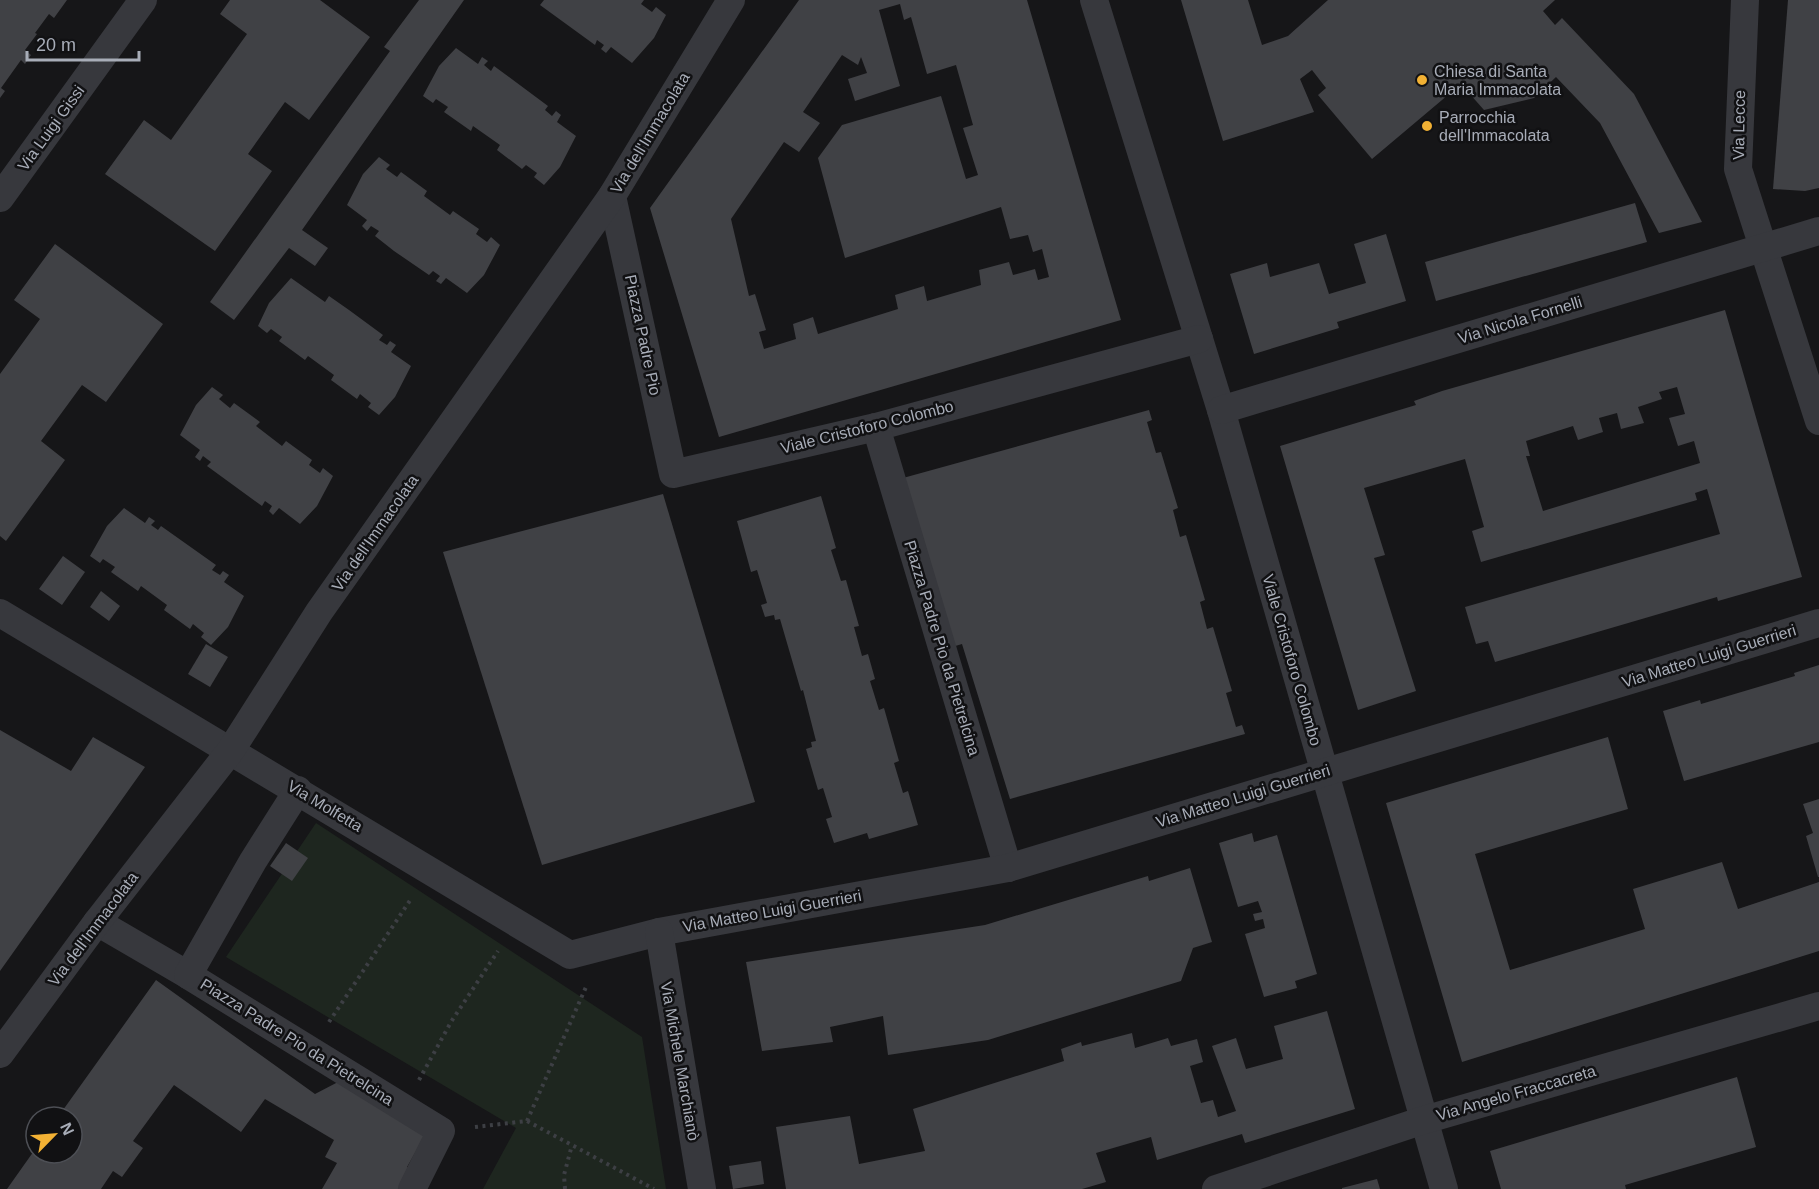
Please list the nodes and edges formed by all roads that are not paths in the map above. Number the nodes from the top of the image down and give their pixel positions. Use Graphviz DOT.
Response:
graph roads {
  1 [pos="143,0"];
  2 [pos="731,0"];
  3 [pos="1094,0"];
  4 [pos="1745,0"];
  5 [pos="612,196"];
  6 [pos="0,198"];
  7 [pos="1819,231"];
  8 [pos="1762,248"];
  9 [pos="1199,339"];
  10 [pos="1221,410"];
  11 [pos="1819,421"];
  12 [pos="876,427"];
  13 [pos="673,474"];
  14 [pos="0,613"];
  15 [pos="1819,623"];
  16 [pos="231,750"];
  17 [pos="1324,771"];
  18 [pos="298,790"];
  19 [pos="1008,868"];
  20 [pos="97,922"];
  21 [pos="658,932"];
  22 [pos="188,975"];
  23 [pos="1819,1006"];
  24 [pos="0,1054"];
  25 [pos="1424,1120"];
  26 [pos="412,1189"];
  27 [pos="702,1189"];
  28 [pos="1216,1189"];
  29 [pos="1444,1189"];
  1 -- 6 [label="street, Via Luigi Gissi"];
  2 -- 5 [label="street, Via dell'Immacolata"];
  3 -- 9 [label="street, Viale Cristoforo Colombo"];
  4 -- 8 [label="street, Via Lecce"];
  5 -- 13 [label="street, Piazza Padre Pio"];
  5 -- 16 [label="street, Via dell'Immacolata"];
  7 -- 8 [label="street, Via Nicola Fornelli"];
  8 -- 10 [label="street, Via Nicola Fornelli"];
  8 -- 11 [label="street"];
  9 -- 10 [label="street, Viale Cristoforo Colombo"];
  9 -- 12 [label="street, Viale Cristoforo Colombo"];
  10 -- 17 [label="street, Viale Cristoforo Colombo"];
  12 -- 13 [label="street, Viale Cristoforo Colombo"];
  12 -- 19 [label="street, Piazza Padre Pio da Pietrelcina"];
  14 -- 16 [label="street, Via Molfetta"];
  15 -- 17 [label="street, Via Matteo Luigi Guerrieri"];
  16 -- 18 [label="street, Via Molfetta"];
  16 -- 20 [label="street, Via dell'Immacolata"];
  17 -- 19 [label="street, Via Matteo Luigi Guerrieri"];
  17 -- 25 [label="street, Viale Cristoforo Colombo"];
  18 -- 21 [label="street, Via Molfetta"];
  18 -- 22 [label="street"];
  19 -- 21 [label="street, Via Matteo Luigi Guerrieri"];
  20 -- 22 [label="street, Piazza Padre Pio da Pietrelcina"];
  20 -- 24 [label="street, Via dell'Immacolata"];
  21 -- 27 [label="street, Via Michele Marchianò"];
  22 -- 26 [label="street, Piazza Padre Pio da Pietrelcina"];
  23 -- 25 [label="street, Via Angelo Fraccacreta"];
  25 -- 28 [label="street, Via Angelo Fraccacreta"];
  25 -- 29 [label="street, Viale Cristoforo Colombo"];
}
